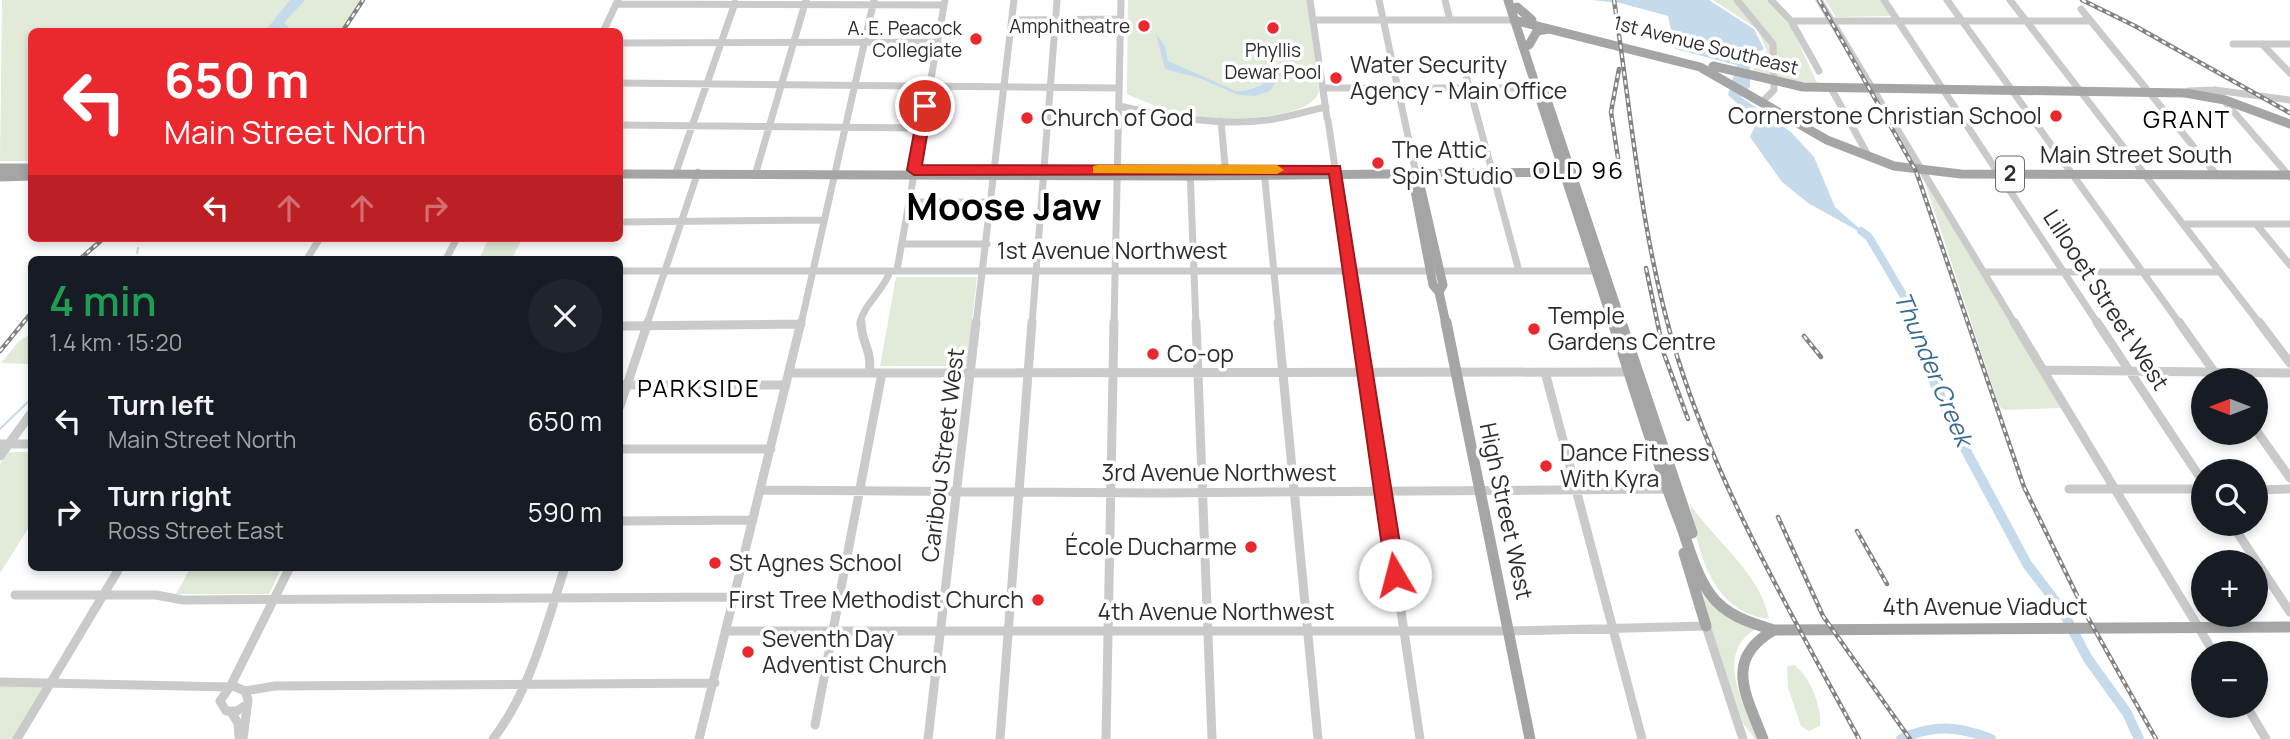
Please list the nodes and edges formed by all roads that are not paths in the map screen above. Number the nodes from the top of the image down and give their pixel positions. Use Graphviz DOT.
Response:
graph roads {
  1 [pos="1014,0"];
  2 [pos="1058,0"];
  3 [pos="1121,0"];
  4 [pos="1310,0"];
  5 [pos="1379,0"];
  6 [pos="1445,0"];
  7 [pos="1508,0"];
  8 [pos="1737,0"];
  9 [pos="1771,0"];
  10 [pos="1819,0"];
  11 [pos="1884,0"];
  12 [pos="1947,0"];
  13 [pos="2010,0"];
  14 [pos="617,2"];
  15 [pos="944,2"];
  16 [pos="736,3"];
  17 [pos="805,3"];
  18 [pos="873,3"];
  19 [pos="1516,3"];
  20 [pos="2081,9"];
  21 [pos="1121,19"];
  22 [pos="1012,20"];
  23 [pos="1056,20"];
  24 [pos="1313,20"];
  25 [pos="1384,20"];
  26 [pos="1450,20"];
  27 [pos="1518,20"];
  28 [pos="1532,20"];
  29 [pos="1832,20"];
  30 [pos="1898,20"];
  31 [pos="1791,21"];
  32 [pos="2089,21"];
  33 [pos="1962,22"];
  34 [pos="2027,22"];
  35 [pos="605,28"];
  36 [pos="1560,30"];
  37 [pos="623,43"];
  38 [pos="721,43"];
  39 [pos="793,43"];
  40 [pos="863,43"];
  41 [pos="938,43"];
  42 [pos="2233,44"];
  43 [pos="2262,44"];
  44 [pos="2290,44"];
  45 [pos="1529,45"];
  46 [pos="1675,59"];
  47 [pos="1462,60"];
  48 [pos="1818,71"];
  49 [pos="2290,73"];
  50 [pos="1730,75"];
  51 [pos="1774,82"];
  52 [pos="623,83"];
  53 [pos="707,83"];
  54 [pos="780,84"];
  55 [pos="929,84"];
  56 [pos="855,85"];
  57 [pos="1050,87"];
  58 [pos="1004,88"];
  59 [pos="1119,88"];
  60 [pos="1323,88"];
  61 [pos="1398,88"];
  62 [pos="1469,88"];
  63 [pos="1539,88"];
  64 [pos="1831,88"];
  65 [pos="1875,88"];
  66 [pos="1942,89"];
  67 [pos="2012,89"];
  68 [pos="2079,90"];
  69 [pos="2215,90"];
  70 [pos="2149,92"];
  71 [pos="2185,93"];
  72 [pos="2225,100"];
  73 [pos="2290,100"];
  74 [pos="1763,101"];
  75 [pos="1119,106"];
  76 [pos="1326,107"];
  77 [pos="1221,121"];
  78 [pos="2290,124"];
  79 [pos="623,125"];
  80 [pos="692,125"];
  81 [pos="768,127"];
  82 [pos="843,128"];
  83 [pos="922,128"];
  84 [pos="1870,159"];
  85 [pos="0,168"];
  86 [pos="28,168"];
  87 [pos="676,172"];
  88 [pos="698,172"];
  89 [pos="757,172"];
  90 [pos="834,172"];
  91 [pos="914,172"];
  92 [pos="1042,172"];
  93 [pos="1335,172"];
  94 [pos="1492,172"];
  95 [pos="1565,172"];
  96 [pos="1923,172"];
  97 [pos="995,173"];
  98 [pos="1117,173"];
  99 [pos="1190,173"];
  100 [pos="1226,173"];
  101 [pos="1265,173"];
  102 [pos="1416,173"];
  103 [pos="623,174"];
  104 [pos="2000,174"];
  105 [pos="2073,174"];
  106 [pos="2144,174"];
  107 [pos="2216,174"];
  108 [pos="28,176"];
  109 [pos="2289,176"];
  110 [pos="0,177"];
  111 [pos="909,202"];
  112 [pos="992,202"];
  113 [pos="682,219"];
  114 [pos="823,220"];
  115 [pos="623,222"];
  116 [pos="2183,224"];
  117 [pos="2256,224"];
  118 [pos="2290,224"];
  119 [pos="902,244"];
  120 [pos="987,244"];
  121 [pos="2290,265"];
  122 [pos="623,271"];
  123 [pos="666,271"];
  124 [pos="814,271"];
  125 [pos="894,271"];
  126 [pos="984,271"];
  127 [pos="1035,271"];
  128 [pos="1115,271"];
  129 [pos="1194,271"];
  130 [pos="1273,271"];
  131 [pos="1351,271"];
  132 [pos="1435,271"];
  133 [pos="1519,271"];
  134 [pos="1599,271"];
  135 [pos="2065,271"];
  136 [pos="1985,272"];
  137 [pos="2143,272"];
  138 [pos="2220,272"];
  139 [pos="801,324"];
  140 [pos="648,325"];
  141 [pos="623,326"];
  142 [pos="2290,363"];
  143 [pos="2212,368"];
  144 [pos="2044,370"];
  145 [pos="1198,372"];
  146 [pos="1284,372"];
  147 [pos="1366,372"];
  148 [pos="1455,372"];
  149 [pos="1545,372"];
  150 [pos="1634,372"];
  151 [pos="2130,372"];
  152 [pos="790,373"];
  153 [pos="869,373"];
  154 [pos="882,373"];
  155 [pos="972,373"];
  156 [pos="1027,373"];
  157 [pos="1114,373"];
  158 [pos="2290,373"];
  159 [pos="2268,374"];
  160 [pos="2191,375"];
  161 [pos="623,385"];
  162 [pos="786,386"];
  163 [pos="28,417"];
  164 [pos="4,444"];
  165 [pos="28,444"];
  166 [pos="2267,445"];
  167 [pos="623,449"];
  168 [pos="771,449"];
  169 [pos="0,456"];
  170 [pos="2191,464"];
  171 [pos="2290,478"];
  172 [pos="1576,489"];
  173 [pos="1672,489"];
  174 [pos="2069,489"];
  175 [pos="2116,489"];
  176 [pos="2191,489"];
  177 [pos="2290,489"];
  178 [pos="760,490"];
  179 [pos="862,490"];
  180 [pos="959,490"];
  181 [pos="2268,490"];
  182 [pos="1111,491"];
  183 [pos="1482,491"];
  184 [pos="1018,492"];
  185 [pos="1295,492"];
  186 [pos="1383,492"];
  187 [pos="1202,493"];
  188 [pos="753,520"];
  189 [pos="623,521"];
  190 [pos="2240,536"];
  191 [pos="118,571"];
  192 [pos="288,571"];
  193 [pos="564,571"];
  194 [pos="15,595"];
  195 [pos="104,596"];
  196 [pos="735,597"];
  197 [pos="554,598"];
  198 [pos="274,599"];
  199 [pos="2290,612"];
  200 [pos="2191,622"];
  201 [pos="1706,626"];
  202 [pos="2268,626"];
  203 [pos="2290,626"];
  204 [pos="2194,627"];
  205 [pos="833,629"];
  206 [pos="1613,629"];
  207 [pos="941,630"];
  208 [pos="1008,630"];
  209 [pos="1777,630"];
  210 [pos="727,631"];
  211 [pos="1109,631"];
  212 [pos="1208,631"];
  213 [pos="1309,631"];
  214 [pos="1404,631"];
  215 [pos="1510,631"];
  216 [pos="2205,641"];
  217 [pos="0,682"];
  218 [pos="52,682"];
  219 [pos="715,683"];
  220 [pos="524,684"];
  221 [pos="192,685"];
  222 [pos="240,692"];
  223 [pos="222,696"];
  224 [pos="231,712"];
  225 [pos="1737,718"];
  226 [pos="2254,718"];
  227 [pos="815,725"];
  228 [pos="17,739"];
  229 [pos="241,739"];
  230 [pos="493,739"];
  231 [pos="699,739"];
  232 [pos="928,739"];
  233 [pos="1000,739"];
  234 [pos="1106,739"];
  235 [pos="1212,739"];
  236 [pos="1318,739"];
  237 [pos="1420,739"];
  238 [pos="1530,739"];
  239 [pos="1642,739"];
  240 [pos="1743,739"];
  241 [pos="1750,739"];
  242 [pos="1763,739"];
  243 [pos="2266,739"];
  1 -- 22 [label="street, Caribou Street West"];
  2 -- 23 [label="street"];
  3 -- 21 [label="street"];
  4 -- 24 [label="street"];
  5 -- 25 [label="street"];
  6 -- 26 [label="street"];
  7 -- 27 [label="main road"];
  8 -- 51 [label="street"];
  9 -- 31 [label="street"];
  10 -- 29 [label="street"];
  11 -- 30 [label="street, Lillooet Street West"];
  12 -- 33 [label="street"];
  13 -- 34 [label="street"];
  14 -- 16 [label="street"];
  14 -- 35 [label="street"];
  15 -- 18 [label="street"];
  15 -- 41 [label="street"];
  16 -- 17 [label="street"];
  16 -- 38 [label="street"];
  17 -- 18 [label="street"];
  17 -- 39 [label="street"];
  18 -- 40 [label="street"];
  19 -- 27 [label="main road"];
  19 -- 28 [label="main road"];
  20 -- 32 [label="street"];
  21 -- 23 [label="street"];
  21 -- 59 [label="street"];
  22 -- 23 [label="street"];
  22 -- 58 [label="street, Caribou Street West"];
  23 -- 57 [label="street"];
  24 -- 25 [label="street"];
  24 -- 60 [label="street"];
  25 -- 26 [label="street"];
  25 -- 61 [label="street"];
  26 -- 27 [label="street"];
  27 -- 28 [label="main road, 1st Avenue Southeast"];
  27 -- 36 [label="main road, 1st Avenue Southeast"];
  27 -- 45 [label="main road"];
  27 -- 63 [label="main road"];
  28 -- 50 [label="main road, 1st Avenue Southeast"];
  29 -- 30 [label="street"];
  29 -- 31 [label="street"];
  29 -- 65 [label="street"];
  30 -- 33 [label="street"];
  30 -- 66 [label="street, Lillooet Street West"];
  31 -- 48 [label="street"];
  32 -- 34 [label="street"];
  32 -- 70 [label="street"];
  33 -- 34 [label="street"];
  33 -- 67 [label="street"];
  34 -- 68 [label="street"];
  36 -- 45 [label="main road"];
  36 -- 46 [label="main road, 1st Avenue Southeast"];
  37 -- 38 [label="street"];
  38 -- 39 [label="street"];
  38 -- 53 [label="street"];
  39 -- 40 [label="street"];
  39 -- 54 [label="street"];
  40 -- 41 [label="street"];
  40 -- 56 [label="street"];
  41 -- 55 [label="street"];
  42 -- 43 [label="street"];
  43 -- 44 [label="street"];
  43 -- 49 [label="street"];
  45 -- 63 [label="main road"];
  46 -- 50 [label="main road, Main Street South"];
  47 -- 62 [label="street"];
  50 -- 51 [label="main road, 1st Avenue Southeast"];
  50 -- 74 [label="main road, Main Street South / 2"];
  51 -- 64 [label="main road, 1st Avenue Southeast"];
  51 -- 74 [label="street"];
  52 -- 53 [label="street"];
  53 -- 54 [label="street"];
  53 -- 80 [label="street"];
  54 -- 56 [label="street"];
  54 -- 81 [label="street"];
  55 -- 56 [label="street"];
  55 -- 58 [label="street"];
  55 -- 83 [label="street"];
  56 -- 82 [label="street"];
  57 -- 58 [label="street"];
  57 -- 59 [label="street"];
  57 -- 92 [label="street"];
  58 -- 97 [label="street, Caribou Street West"];
  59 -- 75 [label="street"];
  60 -- 61 [label="street"];
  60 -- 76 [label="street"];
  61 -- 62 [label="street"];
  61 -- 102 [label="street"];
  62 -- 63 [label="street"];
  62 -- 94 [label="street"];
  63 -- 95 [label="main road"];
  64 -- 65 [label="main road, 1st Avenue Southeast"];
  64 -- 84 [label="street"];
  65 -- 66 [label="main road, 1st Avenue Southeast"];
  65 -- 96 [label="street"];
  66 -- 67 [label="main road, 1st Avenue Southeast"];
  66 -- 104 [label="street, Lillooet Street West"];
  67 -- 68 [label="main road, 1st Avenue Southeast"];
  67 -- 105 [label="street"];
  68 -- 70 [label="main road, 1st Avenue Southeast"];
  68 -- 106 [label="street"];
  69 -- 71 [label="street, 1st Avenue Southeast"];
  69 -- 72 [label="street"];
  69 -- 73 [label="street, 1st Avenue Southeast"];
  70 -- 71 [label="main road, 1st Avenue Southeast"];
  70 -- 107 [label="street"];
  71 -- 72 [label="main road, 1st Avenue Southeast"];
  72 -- 78 [label="main road, 1st Avenue Southeast"];
  72 -- 109 [label="street"];
  74 -- 84 [label="main road, Main Street South / 2"];
  75 -- 77 [label="street"];
  75 -- 98 [label="street"];
  76 -- 77 [label="street"];
  76 -- 93 [label="street"];
  77 -- 100 [label="street"];
  79 -- 80 [label="street"];
  80 -- 81 [label="street"];
  80 -- 87 [label="street"];
  81 -- 82 [label="street"];
  81 -- 89 [label="street"];
  82 -- 83 [label="street"];
  82 -- 90 [label="street"];
  83 -- 91 [label="street"];
  84 -- 96 [label="main road, Main Street South / 2"];
  85 -- 86 [label="main road"];
  87 -- 88 [label="main road"];
  87 -- 103 [label="main road"];
  88 -- 89 [label="main road"];
  88 -- 113 [label="street"];
  89 -- 90 [label="main road"];
  90 -- 91 [label="main road"];
  90 -- 114 [label="street"];
  91 -- 97 [label="main road"];
  91 -- 111 [label="street"];
  92 -- 97 [label="main road"];
  92 -- 98 [label="main road"];
  92 -- 127 [label="street"];
  93 -- 101 [label="main road"];
  93 -- 102 [label="main road"];
  93 -- 131 [label="street"];
  94 -- 95 [label="main road"];
  94 -- 102 [label="main road"];
  94 -- 133 [label="street"];
  95 -- 134 [label="main road"];
  96 -- 104 [label="main road, Main Street South / 2"];
  96 -- 136 [label="street"];
  97 -- 112 [label="street, Caribou Street West"];
  98 -- 99 [label="main road"];
  98 -- 128 [label="street"];
  99 -- 100 [label="main road"];
  99 -- 129 [label="street"];
  100 -- 101 [label="main road"];
  101 -- 130 [label="street"];
  102 -- 132 [label="main road, High Street West"];
  104 -- 105 [label="main road, Main Street South / 2"];
  104 -- 135 [label="street, Lillooet Street West"];
  105 -- 106 [label="main road, Main Street South / 2"];
  105 -- 137 [label="street"];
  106 -- 107 [label="main road, Main Street South / 2"];
  106 -- 116 [label="street"];
  107 -- 109 [label="main road, Main Street South / 2"];
  108 -- 110 [label="main road"];
  111 -- 112 [label="street"];
  111 -- 119 [label="street"];
  112 -- 120 [label="street, Caribou Street West"];
  113 -- 114 [label="street"];
  113 -- 115 [label="street"];
  113 -- 123 [label="street"];
  114 -- 124 [label="street"];
  116 -- 117 [label="street"];
  116 -- 138 [label="street"];
  117 -- 118 [label="street"];
  117 -- 121 [label="street"];
  119 -- 120 [label="street"];
  119 -- 125 [label="street"];
  120 -- 126 [label="street, Caribou Street West"];
  122 -- 123 [label="street, 1st Avenue Northwest"];
  123 -- 124 [label="street, 1st Avenue Northwest"];
  123 -- 140 [label="street"];
  124 -- 125 [label="street, 1st Avenue Northwest"];
  124 -- 139 [label="street"];
  125 -- 126 [label="street, 1st Avenue Northwest"];
  125 -- 153 [label="street"];
  126 -- 127 [label="street, 1st Avenue Northwest"];
  126 -- 155 [label="street, Caribou Street West"];
  127 -- 128 [label="street, 1st Avenue Northwest"];
  127 -- 156 [label="street"];
  128 -- 129 [label="street, 1st Avenue Northwest"];
  128 -- 157 [label="street"];
  129 -- 130 [label="street, 1st Avenue Northwest"];
  129 -- 145 [label="street"];
  130 -- 131 [label="street, 1st Avenue Northwest"];
  130 -- 146 [label="street"];
  131 -- 132 [label="street, 1st Avenue Northwest"];
  131 -- 147 [label="street"];
  132 -- 133 [label="street, 1st Avenue Northwest"];
  132 -- 148 [label="main road, High Street West"];
  133 -- 134 [label="street, 1st Avenue Northwest"];
  134 -- 150 [label="main road"];
  135 -- 136 [label="street"];
  135 -- 137 [label="street"];
  135 -- 151 [label="street, Lillooet Street West"];
  136 -- 144 [label="street"];
  137 -- 138 [label="street"];
  137 -- 143 [label="street"];
  138 -- 142 [label="street"];
  139 -- 140 [label="street"];
  139 -- 152 [label="street"];
  140 -- 141 [label="street"];
  140 -- 161 [label="street"];
  144 -- 151 [label="street"];
  144 -- 175 [label="street"];
  145 -- 146 [label="street"];
  145 -- 157 [label="street"];
  145 -- 187 [label="street"];
  146 -- 147 [label="street"];
  146 -- 185 [label="street"];
  147 -- 148 [label="street"];
  147 -- 186 [label="street"];
  148 -- 149 [label="street"];
  148 -- 183 [label="main road, High Street West"];
  149 -- 150 [label="street"];
  149 -- 172 [label="street"];
  150 -- 173 [label="main road"];
  151 -- 160 [label="street"];
  151 -- 170 [label="street, Lillooet Street West"];
  152 -- 153 [label="street"];
  152 -- 162 [label="street"];
  153 -- 154 [label="street"];
  154 -- 155 [label="street"];
  154 -- 179 [label="street"];
  155 -- 156 [label="street"];
  155 -- 180 [label="street, Caribou Street West"];
  156 -- 157 [label="street"];
  156 -- 184 [label="street"];
  157 -- 182 [label="street"];
  158 -- 159 [label="street"];
  161 -- 162 [label="street"];
  162 -- 168 [label="street"];
  163 -- 164 [label="street"];
  164 -- 165 [label="street"];
  164 -- 169 [label="street"];
  166 -- 171 [label="street"];
  167 -- 168 [label="street"];
  168 -- 178 [label="street"];
  172 -- 173 [label="street, 3rd Avenue Northwest"];
  172 -- 183 [label="street, 3rd Avenue Northwest"];
  172 -- 206 [label="street"];
  173 -- 201 [label="main road"];
  173 -- 209 [label="main road, 4th Avenue Viaduct"];
  174 -- 175 [label="street"];
  175 -- 176 [label="street"];
  175 -- 200 [label="street"];
  177 -- 181 [label="street"];
  178 -- 179 [label="street, 3rd Avenue Northwest"];
  178 -- 188 [label="street"];
  179 -- 180 [label="street, 3rd Avenue Northwest"];
  179 -- 205 [label="street"];
  180 -- 184 [label="street, 3rd Avenue Northwest"];
  180 -- 207 [label="street, Caribou Street West"];
  182 -- 184 [label="street, 3rd Avenue Northwest"];
  182 -- 187 [label="street, 3rd Avenue Northwest"];
  182 -- 211 [label="street"];
  183 -- 186 [label="street, 3rd Avenue Northwest"];
  183 -- 215 [label="main road, High Street West"];
  184 -- 208 [label="street"];
  185 -- 186 [label="street, 3rd Avenue Northwest"];
  185 -- 187 [label="street, 3rd Avenue Northwest"];
  185 -- 213 [label="street"];
  186 -- 214 [label="street"];
  187 -- 212 [label="street"];
  188 -- 189 [label="street"];
  188 -- 196 [label="street"];
  190 -- 199 [label="street"];
  191 -- 195 [label="street"];
  192 -- 198 [label="street"];
  193 -- 197 [label="street"];
  194 -- 195 [label="street"];
  195 -- 198 [label="street"];
  195 -- 218 [label="street"];
  196 -- 197 [label="street"];
  196 -- 210 [label="street"];
  197 -- 198 [label="street"];
  197 -- 220 [label="street"];
  198 -- 222 [label="street"];
  201 -- 206 [label="street, 4th Avenue Northwest"];
  201 -- 225 [label="street"];
  202 -- 203 [label="main road, 4th Avenue Viaduct"];
  204 -- 209 [label="main road, 4th Avenue Viaduct"];
  204 -- 216 [label="street"];
  205 -- 207 [label="street, 4th Avenue Northwest"];
  205 -- 210 [label="street, 4th Avenue Northwest"];
  205 -- 227 [label="street"];
  206 -- 215 [label="street, 4th Avenue Northwest"];
  206 -- 239 [label="street"];
  207 -- 208 [label="street, 4th Avenue Northwest"];
  207 -- 232 [label="street, Caribou Street West"];
  208 -- 211 [label="street, 4th Avenue Northwest"];
  208 -- 233 [label="street"];
  209 -- 242 [label="main road"];
  210 -- 219 [label="street"];
  211 -- 212 [label="street, 4th Avenue Northwest"];
  211 -- 234 [label="street"];
  212 -- 213 [label="street, 4th Avenue Northwest"];
  212 -- 235 [label="street"];
  213 -- 214 [label="street, 4th Avenue Northwest"];
  213 -- 236 [label="street"];
  214 -- 215 [label="street, 4th Avenue Northwest"];
  214 -- 237 [label="street"];
  215 -- 238 [label="main road, High Street West"];
  217 -- 218 [label="street"];
  218 -- 221 [label="street"];
  218 -- 228 [label="street"];
  219 -- 220 [label="street"];
  219 -- 231 [label="street"];
  220 -- 222 [label="street"];
  220 -- 230 [label="street"];
  221 -- 222 [label="street"];
  221 -- 223 [label="street"];
  222 -- 223 [label="street"];
  222 -- 224 [label="street"];
  222 -- 229 [label="street"];
  223 -- 224 [label="street"];
  224 -- 229 [label="street"];
  225 -- 240 [label="street"];
  225 -- 241 [label="street"];
  226 -- 243 [label="street"];
}
